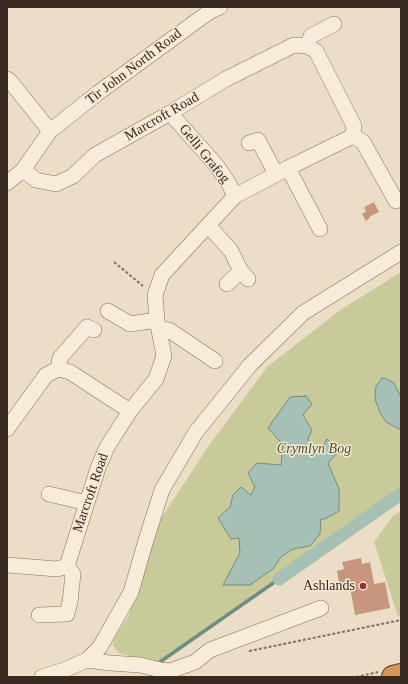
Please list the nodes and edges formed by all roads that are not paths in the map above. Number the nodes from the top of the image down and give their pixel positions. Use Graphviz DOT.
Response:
graph roads {
  1 [pos="220,7"];
  2 [pos="334,24"];
  3 [pos="307,46"];
  4 [pos="7,79"];
  5 [pos="170,113"];
  6 [pos="50,131"];
  7 [pos="353,136"];
  8 [pos="249,143"];
  9 [pos="23,170"];
  10 [pos="282,171"];
  11 [pos="7,183"];
  12 [pos="234,196"];
  13 [pos="396,201"];
  14 [pos="208,225"];
  15 [pos="320,229"];
  16 [pos="401,252"];
  17 [pos="227,284"];
  18 [pos="108,311"];
  19 [pos="158,324"];
  20 [pos="94,330"];
  21 [pos="215,361"];
  22 [pos="58,369"];
  23 [pos="130,411"];
  24 [pos="7,429"];
  25 [pos="50,494"];
  26 [pos="87,503"];
  27 [pos="7,566"];
  28 [pos="67,566"];
  29 [pos="320,608"];
  30 [pos="39,615"];
  31 [pos="87,660"];
  32 [pos="401,675"];
  33 [pos="42,677"];
  34 [pos="393,677"];
  1 -- 6 [label="street, Tir John North Road"];
  2 -- 3 [label="street"];
  3 -- 5 [label="street, Marcroft Road"];
  3 -- 7 [label="street"];
  4 -- 6 [label="street"];
  5 -- 9 [label="street, Marcroft Road"];
  5 -- 12 [label="street, Gelli Grafog"];
  6 -- 9 [label="street, Tir John North Road"];
  7 -- 10 [label="street, Marcroft Road"];
  7 -- 13 [label="street"];
  8 -- 10 [label="street"];
  9 -- 11 [label="street, Tir John North Road"];
  10 -- 12 [label="street, Marcroft Road"];
  10 -- 15 [label="street"];
  12 -- 14 [label="street, Marcroft Road"];
  14 -- 17 [label="street"];
  14 -- 19 [label="street, Marcroft Road"];
  16 -- 31 [label="street"];
  18 -- 19 [label="street"];
  19 -- 21 [label="street"];
  19 -- 23 [label="street, Marcroft Road"];
  20 -- 22 [label="street"];
  22 -- 23 [label="street"];
  22 -- 24 [label="street"];
  23 -- 26 [label="street, Marcroft Road"];
  25 -- 26 [label="street"];
  26 -- 28 [label="street, Marcroft Road"];
  27 -- 28 [label="street"];
  28 -- 30 [label="street"];
  29 -- 31 [label="street"];
  31 -- 33 [label="street"];
  32 -- 34 [label="highway"];
}
